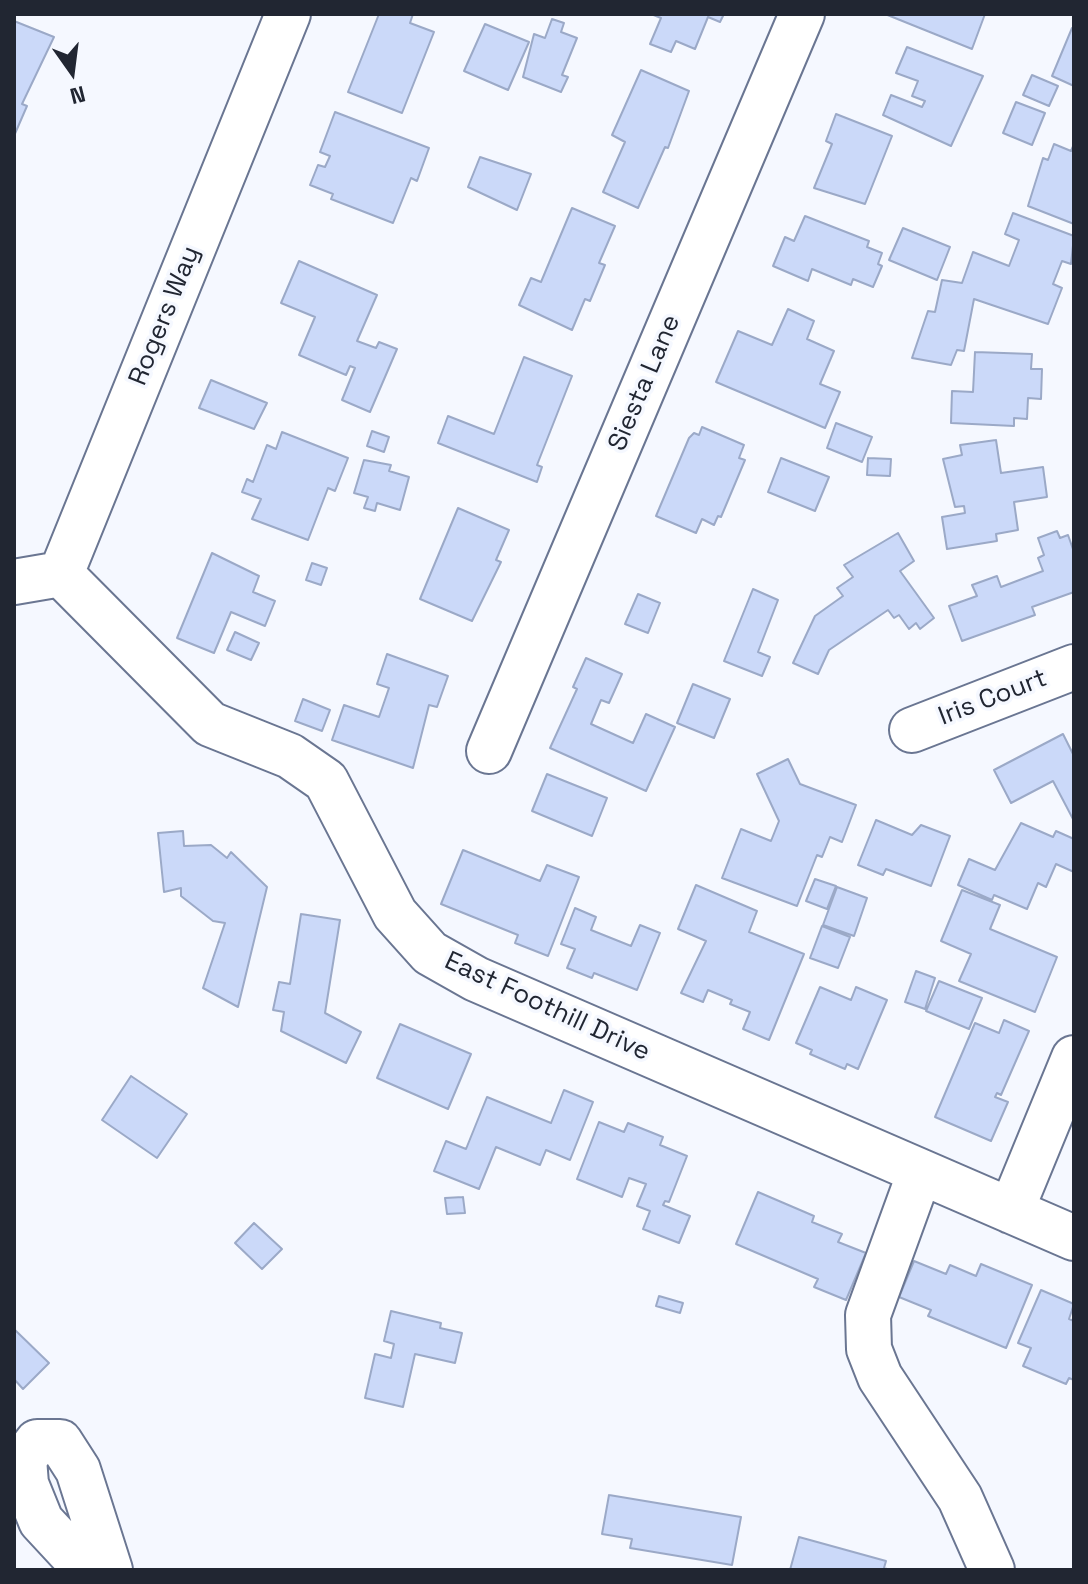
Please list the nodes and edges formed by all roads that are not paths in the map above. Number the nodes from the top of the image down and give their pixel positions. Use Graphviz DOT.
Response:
graph roads {
  1 [pos="288,14"];
  2 [pos="802,14"];
  3 [pos="61,574"];
  4 [pos="14,582"];
  5 [pos="1074,667"];
  6 [pos="912,730"];
  7 [pos="489,751"];
  8 [pos="1074,1058"];
  9 [pos="920,1172"];
  10 [pos="1011,1211"];
  11 [pos="1074,1238"];
  12 [pos="992,1570"];
  1 -- 3 [label="street, Rogers Way"];
  2 -- 7 [label="street, Siesta Lane"];
  3 -- 4 [label="street"];
  3 -- 9 [label="street, East Foothill Drive"];
  5 -- 6 [label="street, Iris Court"];
  8 -- 10 [label="street"];
  9 -- 10 [label="street, East Foothill Drive"];
  9 -- 12 [label="street"];
  10 -- 11 [label="street, East Foothill Drive"];
}
